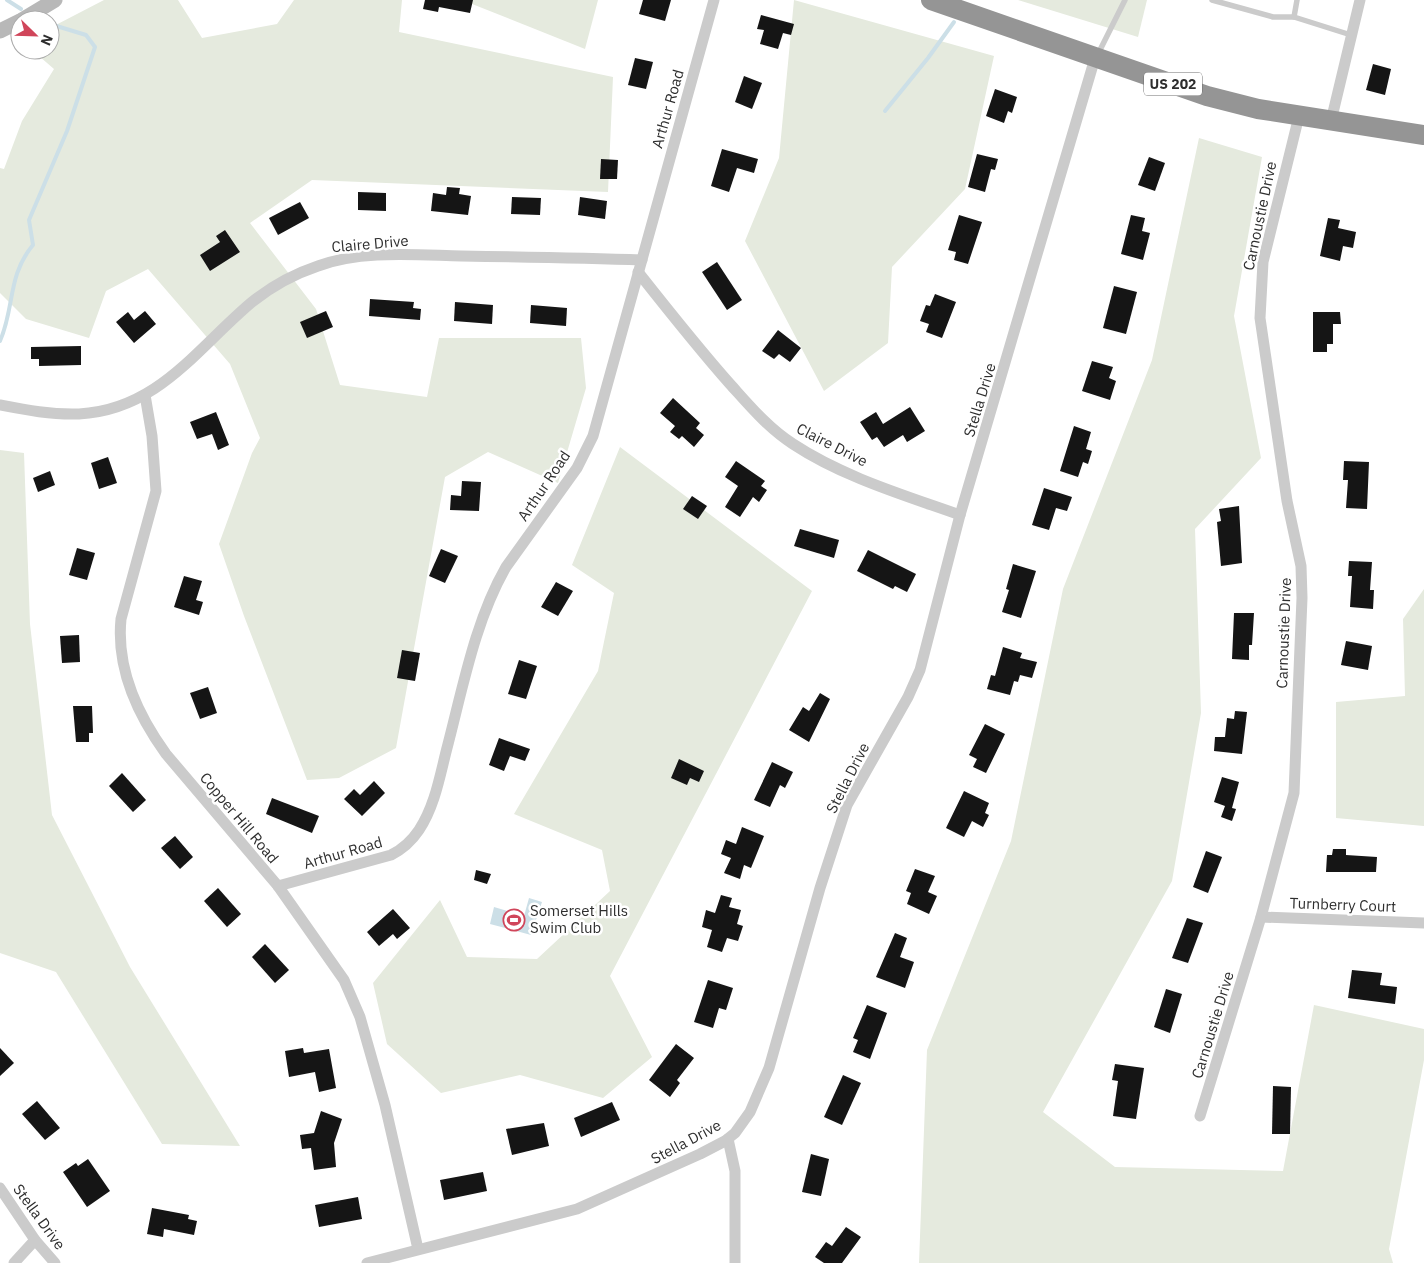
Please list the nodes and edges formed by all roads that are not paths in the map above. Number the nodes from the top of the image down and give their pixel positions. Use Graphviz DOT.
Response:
graph roads {
  1 [pos="55,0"];
  2 [pos="714,0"];
  3 [pos="932,0"];
  4 [pos="1125,0"];
  5 [pos="1212,0"];
  6 [pos="1297,0"];
  7 [pos="1360,0"];
  8 [pos="39,10"];
  9 [pos="1294,17"];
  10 [pos="1351,35"];
  11 [pos="1096,58"];
  12 [pos="1299,116"];
  13 [pos="1331,121"];
  14 [pos="1424,135"];
  15 [pos="642,260"];
  16 [pos="638,272"];
  17 [pos="145,395"];
  18 [pos="0,405"];
  19 [pos="960,515"];
  20 [pos="278,886"];
  21 [pos="1261,917"];
  22 [pos="1424,923"];
  23 [pos="1200,1116"];
  24 [pos="728,1139"];
  25 [pos="0,1188"];
  26 [pos="35,1240"];
  27 [pos="418,1250"];
  28 [pos="14,1263"];
  29 [pos="55,1263"];
  30 [pos="367,1263"];
  31 [pos="734,1263"];
  1 -- 8 [label="street"];
  2 -- 15 [label="street, Arthur Road"];
  3 -- 11 [label="highway, US 202"];
  4 -- 11 [label="lane"];
  5 -- 9 [label="lane"];
  6 -- 9 [label="lane"];
  7 -- 10 [label="street"];
  9 -- 10 [label="lane"];
  10 -- 13 [label="street"];
  11 -- 12 [label="highway, US 202"];
  11 -- 19 [label="street, Stella Drive"];
  12 -- 13 [label="highway, US 202"];
  12 -- 21 [label="street, Carnoustie Drive"];
  13 -- 14 [label="highway, US 202"];
  15 -- 16 [label="street, Arthur Road"];
  15 -- 17 [label="street, Claire Drive"];
  16 -- 19 [label="street, Claire Drive"];
  16 -- 20 [label="street, Arthur Road"];
  17 -- 18 [label="street, Claire Drive"];
  17 -- 20 [label="street, Copper Hill Road"];
  19 -- 24 [label="street, Stella Drive"];
  20 -- 27 [label="street, Copper Hill Road"];
  21 -- 22 [label="street, Turnberry Court"];
  21 -- 23 [label="street, Carnoustie Drive"];
  24 -- 27 [label="street, Stella Drive"];
  24 -- 31 [label="street"];
  25 -- 26 [label="street, Stella Drive"];
  26 -- 28 [label="street"];
  26 -- 29 [label="street, Stella Drive"];
  27 -- 30 [label="street, Stella Drive"];
}
